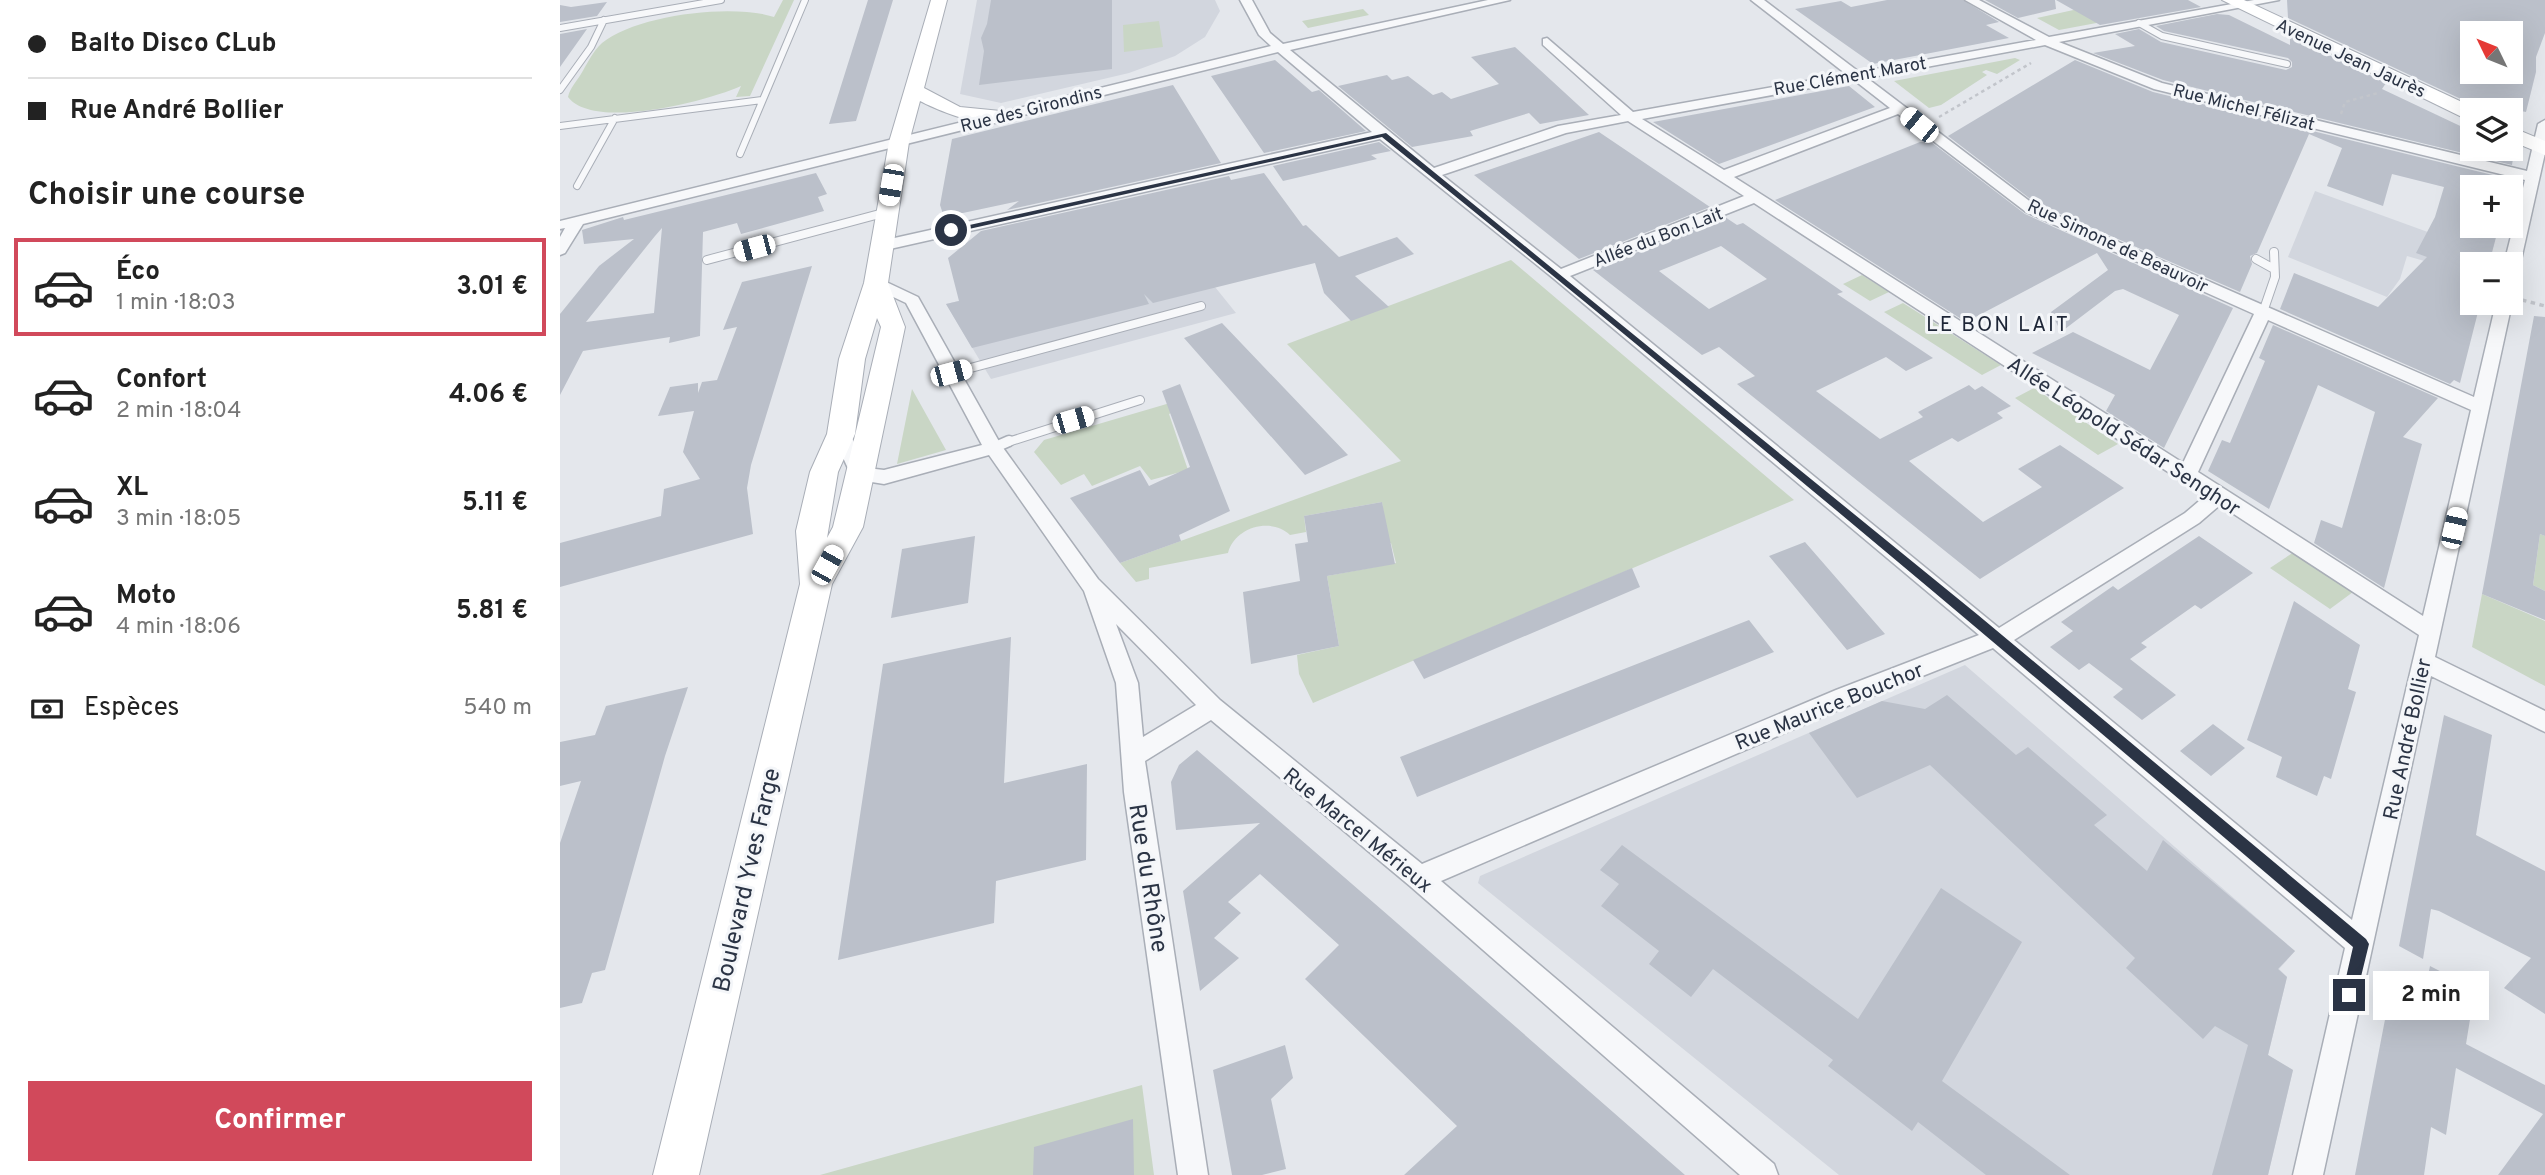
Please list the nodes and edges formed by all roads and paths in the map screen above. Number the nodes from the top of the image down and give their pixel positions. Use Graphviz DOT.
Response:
graph roads {
  1 [pos="721,0"];
  2 [pos="806,0"];
  3 [pos="939,0"];
  4 [pos="1246,0"];
  5 [pos="1504,0"];
  6 [pos="1757,0"];
  7 [pos="1971,0"];
  8 [pos="2273,0"];
  9 [pos="2235,2"];
  10 [pos="604,20"];
  11 [pos="2139,23"];
  12 [pos="560,28"];
  13 [pos="2047,41"];
  14 [pos="1547,42"];
  15 [pos="1281,48"];
  16 [pos="2060,48"];
  17 [pos="2287,64"];
  18 [pos="1856,75"];
  19 [pos="2408,84"];
  20 [pos="560,90"];
  21 [pos="913,90"];
  22 [pos="762,100"];
  23 [pos="1900,109"];
  24 [pos="2460,109"];
  25 [pos="1001,117"];
  26 [pos="1631,117"];
  27 [pos="615,118"];
  28 [pos="1935,119"];
  29 [pos="2545,124"];
  30 [pos="2337,125"];
  31 [pos="560,126"];
  32 [pos="1383,134"];
  33 [pos="2523,139"];
  34 [pos="899,142"];
  35 [pos="2542,148"];
  36 [pos="740,154"];
  37 [pos="1433,173"];
  38 [pos="1722,176"];
  39 [pos="2532,177"];
  40 [pos="577,186"];
  41 [pos="1756,197"];
  42 [pos="887,212"];
  43 [pos="577,221"];
  44 [pos="560,225"];
  45 [pos="881,246"];
  46 [pos="560,250"];
  47 [pos="2274,252"];
  48 [pos="2515,252"];
  49 [pos="2256,259"];
  50 [pos="707,260"];
  51 [pos="2274,269"];
  52 [pos="1559,275"];
  53 [pos="876,283"];
  54 [pos="2523,300"];
  55 [pos="1201,306"];
  56 [pos="2545,306"];
  57 [pos="2263,312"];
  58 [pos="2501,315"];
  59 [pos="951,373"];
  60 [pos="1140,400"];
  61 [pos="2480,407"];
  62 [pos="841,434"];
  63 [pos="993,448"];
  64 [pos="860,474"];
  65 [pos="2187,475"];
  66 [pos="2218,496"];
  67 [pos="816,584"];
  68 [pos="1091,585"];
  69 [pos="2430,631"];
  70 [pos="1996,638"];
  71 [pos="2424,662"];
  72 [pos="1212,707"];
  73 [pos="2545,722"];
  74 [pos="1133,756"];
  75 [pos="1419,878"];
  76 [pos="2361,944"];
  77 [pos="676,1175"];
  78 [pos="1193,1175"];
  79 [pos="1763,1175"];
  80 [pos="2308,1175"];
  1 -- 10 [label="lane"];
  2 -- 22 [label="lane"];
  3 -- 21 [label="street, Boulevard Yves Farge"];
  4 -- 15 [label="street"];
  5 -- 15 [label="street, Rue des Girondins"];
  6 -- 18 [label="street, Rue Simone de Beauvoir"];
  7 -- 13 [label="street, Rue Michel Félizat"];
  8 -- 9 [label="street, Rue Clément Marot"];
  9 -- 11 [label="street, Rue Clément Marot"];
  9 -- 19 [label="street, Avenue Jean Jaurès"];
  10 -- 12 [label="lane"];
  10 -- 20 [label="lane"];
  11 -- 13 [label="street, Rue Clément Marot"];
  11 -- 17 [label="lane"];
  13 -- 16 [label="street, Rue Michel Félizat"];
  13 -- 18 [label="street, Rue Clément Marot"];
  14 -- 26 [label="street, Allée Léopold Sédar Senghor"];
  15 -- 25 [label="street, Rue des Girondins"];
  15 -- 32 [label="street"];
  16 -- 28 [label="path"];
  16 -- 39 [label="street, Rue Michel Félizat"];
  18 -- 23 [label="street, Rue Simone de Beauvoir"];
  18 -- 26 [label="street, Rue Clément Marot"];
  19 -- 24 [label="street, Avenue Jean Jaurès"];
  19 -- 30 [label="path"];
  21 -- 25 [label="street"];
  21 -- 34 [label="street, Boulevard Yves Farge"];
  22 -- 27 [label="lane"];
  22 -- 36 [label="lane"];
  23 -- 38 [label="street"];
  23 -- 57 [label="street, Rue Simone de Beauvoir"];
  25 -- 34 [label="street, Rue des Girondins"];
  26 -- 37 [label="street, Rue Clément Marot"];
  26 -- 38 [label="street, Allée Léopold Sédar Senghor"];
  27 -- 31 [label="lane"];
  27 -- 40 [label="lane"];
  29 -- 35 [label="street"];
  32 -- 37 [label="street"];
  32 -- 45 [label="street"];
  33 -- 35 [label="street"];
  34 -- 42 [label="street, Boulevard Yves Farge"];
  34 -- 43 [label="street, Rue des Girondins"];
  35 -- 39 [label="street"];
  37 -- 52 [label="street"];
  38 -- 41 [label="street, Allée Léopold Sédar Senghor"];
  39 -- 48 [label="street"];
  41 -- 52 [label="street, Allée du Bon Lait"];
  41 -- 65 [label="street, Allée Léopold Sédar Senghor"];
  42 -- 45 [label="street, Boulevard Yves Farge"];
  42 -- 50 [label="lane"];
  43 -- 44 [label="street, Rue des Girondins"];
  43 -- 46 [label="street"];
  45 -- 53 [label="street, Boulevard Yves Farge"];
  47 -- 51 [label="lane"];
  49 -- 51 [label="lane"];
  51 -- 57 [label="lane"];
  52 -- 70 [label="street"];
  53 -- 59 [label="street, Rue Marcel Mérieux"];
  53 -- 62 [label="street, Boulevard Yves Farge"];
  53 -- 64 [label="street, Boulevard Yves Farge"];
  54 -- 56 [label="path"];
  55 -- 59 [label="lane"];
  57 -- 61 [label="street, Rue Simone de Beauvoir"];
  57 -- 65 [label="street"];
  58 -- 61 [label="street, Rue André Bollier"];
  59 -- 63 [label="street, Rue Marcel Mérieux"];
  60 -- 63 [label="lane"];
  61 -- 69 [label="street, Rue André Bollier"];
  62 -- 64 [label="street"];
  62 -- 67 [label="street, Boulevard Yves Farge"];
  63 -- 64 [label="street"];
  63 -- 68 [label="street, Rue Marcel Mérieux"];
  64 -- 67 [label="street, Boulevard Yves Farge"];
  65 -- 66 [label="street, Allée Léopold Sédar Senghor"];
  66 -- 69 [label="street, Allée Léopold Sédar Senghor"];
  66 -- 70 [label="street, Rue Maurice Bouchor"];
  67 -- 77 [label="street, Boulevard Yves Farge"];
  68 -- 72 [label="street, Rue Marcel Mérieux"];
  68 -- 74 [label="street, Rue du Rhône"];
  69 -- 71 [label="street, Rue André Bollier"];
  70 -- 75 [label="street, Rue Maurice Bouchor"];
  70 -- 76 [label="street"];
  71 -- 73 [label="street"];
  71 -- 76 [label="street, Rue André Bollier"];
  72 -- 74 [label="street"];
  72 -- 75 [label="street, Rue Marcel Mérieux"];
  74 -- 78 [label="street, Rue du Rhône"];
  75 -- 79 [label="street, Rue Marcel Mérieux"];
  76 -- 80 [label="street, Rue André Bollier"];
}
